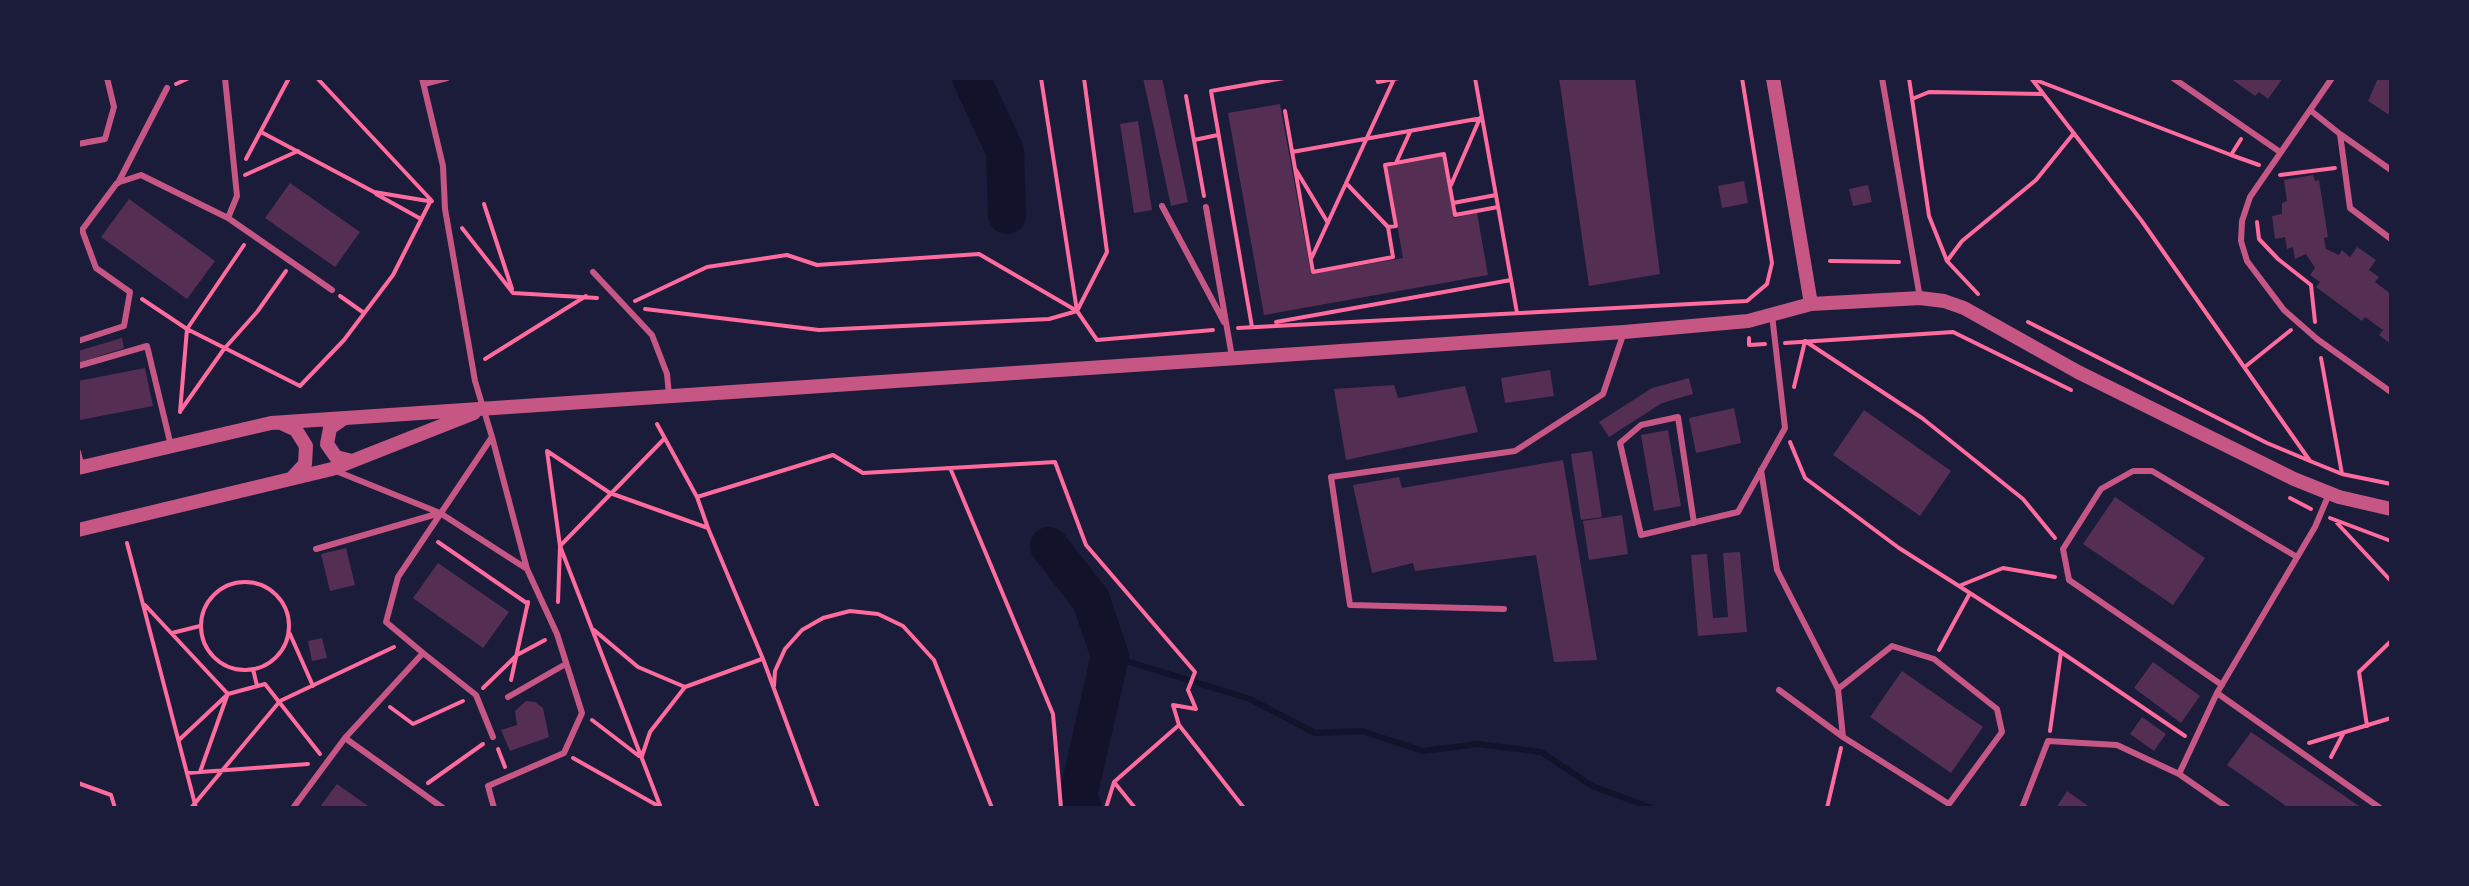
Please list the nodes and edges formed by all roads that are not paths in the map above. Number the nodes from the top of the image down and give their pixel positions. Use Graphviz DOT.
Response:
graph roads {
  1 [pos="107,78"];
  2 [pos="225,78"];
  3 [pos="447,78"];
  4 [pos="1773,78"];
  5 [pos="1882,78"];
  6 [pos="2173,78"];
  7 [pos="2332,78"];
  8 [pos="423,81"];
  9 [pos="167,88"];
  10 [pos="2310,110"];
  11 [pos="2340,134"];
  12 [pos="78,144"];
  13 [pos="2280,152"];
  14 [pos="2391,170"];
  15 [pos="118,183"];
  16 [pos="1162,206"];
  17 [pos="1206,207"];
  18 [pos="228,218"];
  19 [pos="2391,239"];
  20 [pos="593,272"];
  21 [pos="332,290"];
  22 [pos="1920,298"];
  23 [pos="1811,304"];
  24 [pos="1772,315"];
  25 [pos="1227,328"];
  26 [pos="1624,332"];
  27 [pos="78,341"];
  28 [pos="1233,359"];
  29 [pos="78,366"];
  30 [pos="2391,392"];
  31 [pos="669,398"];
  32 [pos="482,410"];
  33 [pos="343,419"];
  34 [pos="271,423"];
  35 [pos="492,437"];
  36 [pos="171,446"];
  37 [pos="352,461"];
  38 [pos="79,462"];
  39 [pos="332,469"];
  40 [pos="1761,470"];
  41 [pos="284,481"];
  42 [pos="2329,494"];
  43 [pos="2391,509"];
  44 [pos="440,513"];
  45 [pos="1694,523"];
  46 [pos="78,530"];
  47 [pos="316,549"];
  48 [pos="2297,557"];
  49 [pos="527,569"];
  50 [pos="1504,609"];
  51 [pos="423,653"];
  52 [pos="564,665"];
  53 [pos="2222,685"];
  54 [pos="1838,689"];
  55 [pos="1779,690"];
  56 [pos="2217,693"];
  57 [pos="508,697"];
  58 [pos="493,737"];
  59 [pos="1843,737"];
  60 [pos="345,738"];
  61 [pos="2179,774"];
  62 [pos="293,808"];
  63 [pos="443,808"];
  64 [pos="494,808"];
  65 [pos="2022,808"];
  66 [pos="2228,808"];
  67 [pos="2380,808"];
  1 -- 12 [label="lane"];
  2 -- 18 [label="lane"];
  3 -- 8 [label="lane"];
  4 -- 23 [label="street"];
  5 -- 22 [label="lane"];
  6 -- 13 [label="lane"];
  7 -- 10 [label="lane"];
  8 -- 32 [label="lane"];
  9 -- 15 [label="lane"];
  10 -- 11 [label="lane"];
  10 -- 13 [label="lane"];
  11 -- 14 [label="lane"];
  11 -- 19 [label="lane"];
  13 -- 30 [label="lane"];
  15 -- 18 [label="lane"];
  15 -- 27 [label="lane"];
  16 -- 25 [label="lane"];
  17 -- 25 [label="lane"];
  18 -- 21 [label="lane"];
  20 -- 31 [label="lane"];
  22 -- 23 [label="street"];
  22 -- 42 [label="street"];
  23 -- 24 [label="street"];
  24 -- 26 [label="street"];
  24 -- 40 [label="lane"];
  25 -- 28 [label="lane"];
  26 -- 28 [label="street"];
  26 -- 50 [label="lane"];
  28 -- 31 [label="street"];
  29 -- 36 [label="lane"];
  31 -- 32 [label="street"];
  32 -- 33 [label="street"];
  32 -- 35 [label="lane"];
  32 -- 37 [label="street"];
  33 -- 34 [label="street"];
  33 -- 37 [label="street"];
  34 -- 36 [label="street"];
  34 -- 41 [label="street"];
  35 -- 44 [label="lane"];
  35 -- 49 [label="lane"];
  36 -- 38 [label="street"];
  37 -- 39 [label="street"];
  39 -- 41 [label="street"];
  39 -- 44 [label="lane"];
  40 -- 45 [label="lane"];
  40 -- 54 [label="lane"];
  41 -- 46 [label="street"];
  42 -- 43 [label="street"];
  42 -- 48 [label="lane"];
  44 -- 47 [label="lane"];
  44 -- 49 [label="lane"];
  44 -- 51 [label="lane"];
  45 -- 45 [label="lane"];
  48 -- 53 [label="lane"];
  48 -- 53 [label="lane"];
  49 -- 52 [label="lane"];
  51 -- 58 [label="lane"];
  51 -- 60 [label="lane"];
  52 -- 57 [label="lane"];
  52 -- 64 [label="lane"];
  53 -- 56 [label="lane"];
  54 -- 59 [label="lane"];
  54 -- 59 [label="lane"];
  55 -- 59 [label="lane"];
  56 -- 61 [label="lane"];
  56 -- 67 [label="lane"];
  60 -- 62 [label="lane"];
  60 -- 63 [label="lane"];
  61 -- 65 [label="lane"];
  61 -- 66 [label="lane"];
}
